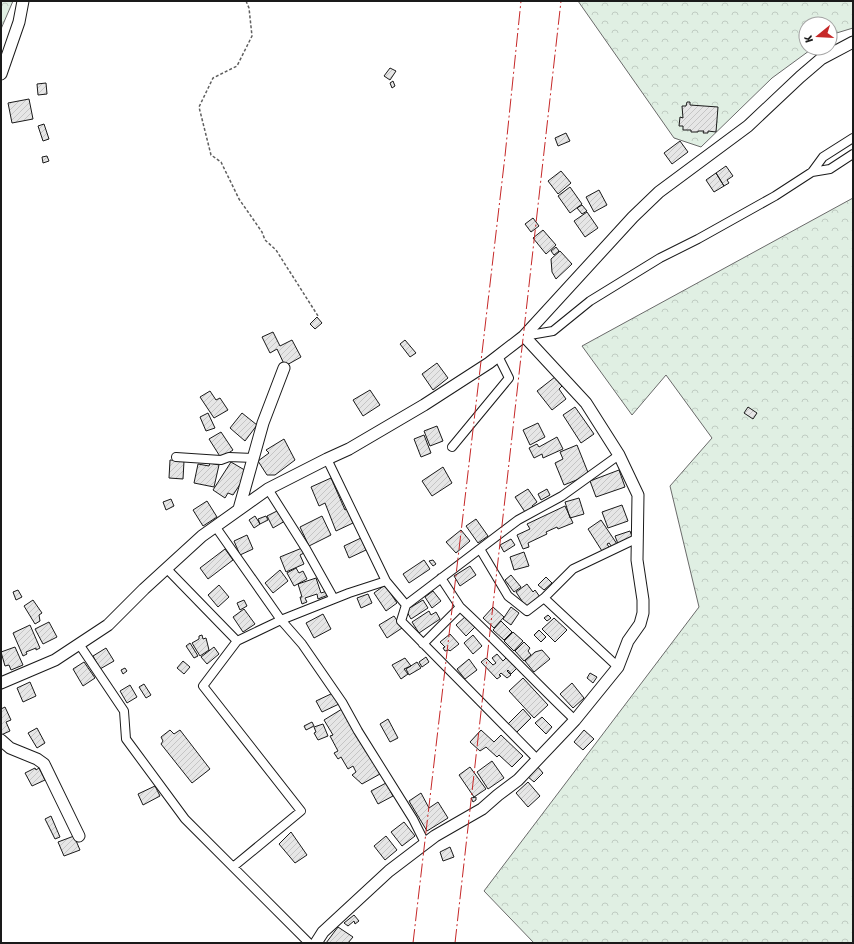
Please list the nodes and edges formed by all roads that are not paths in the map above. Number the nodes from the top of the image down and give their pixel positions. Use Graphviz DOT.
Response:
graph roads {
  1 [pos="23,1"];
  2 [pos="853,42"];
  3 [pos="1,74"];
  4 [pos="853,138"];
  5 [pos="853,154"];
  6 [pos="812,172"];
  7 [pos="524,336"];
  8 [pos="498,356"];
  9 [pos="284,368"];
  10 [pos="452,447"];
  11 [pos="619,455"];
  12 [pos="176,457"];
  13 [pos="254,458"];
  14 [pos="327,459"];
  15 [pos="268,489"];
  16 [pos="239,510"];
  17 [pos="215,526"];
  18 [pos="638,538"];
  19 [pos="480,549"];
  20 [pos="166,568"];
  21 [pos="441,578"];
  22 [pos="386,581"];
  23 [pos="544,598"];
  24 [pos="334,599"];
  25 [pos="406,605"];
  26 [pos="460,607"];
  27 [pos="281,620"];
  28 [pos="237,641"];
  29 [pos="79,644"];
  30 [pos="423,644"];
  31 [pos="618,667"];
  32 [pos="1,683"];
  33 [pos="575,720"];
  34 [pos="1,740"];
  35 [pos="538,759"];
  36 [pos="79,836"];
  37 [pos="425,844"];
  38 [pos="233,867"];
  39 [pos="309,943"];
  40 [pos="316,943"];
  1 -- 3 [label="street"];
  2 -- 7 [label="street"];
  4 -- 6 [label="street"];
  5 -- 6 [label="street"];
  6 -- 7 [label="street"];
  7 -- 8 [label="street"];
  7 -- 11 [label="street"];
  8 -- 10 [label="street"];
  8 -- 14 [label="street"];
  9 -- 13 [label="street"];
  11 -- 18 [label="street"];
  11 -- 19 [label="street"];
  12 -- 13 [label="street"];
  13 -- 16 [label="street"];
  14 -- 15 [label="street"];
  14 -- 22 [label="street"];
  15 -- 16 [label="street"];
  15 -- 24 [label="street"];
  16 -- 17 [label="street"];
  17 -- 20 [label="street"];
  17 -- 27 [label="street"];
  18 -- 23 [label="street"];
  18 -- 31 [label="street"];
  19 -- 21 [label="street"];
  19 -- 23 [label="street"];
  20 -- 28 [label="street"];
  20 -- 29 [label="street"];
  21 -- 25 [label="street"];
  21 -- 26 [label="street"];
  22 -- 24 [label="street"];
  22 -- 25 [label="street"];
  23 -- 31 [label="street"];
  24 -- 27 [label="street"];
  25 -- 30 [label="street"];
  26 -- 30 [label="street"];
  26 -- 33 [label="street"];
  27 -- 28 [label="street"];
  27 -- 37 [label="street"];
  28 -- 38 [label="street"];
  29 -- 32 [label="street"];
  29 -- 38 [label="street"];
  30 -- 35 [label="street"];
  31 -- 33 [label="street"];
  33 -- 35 [label="street"];
  34 -- 36 [label="street"];
  35 -- 37 [label="street"];
  37 -- 40 [label="street"];
  38 -- 39 [label="street"];
}
